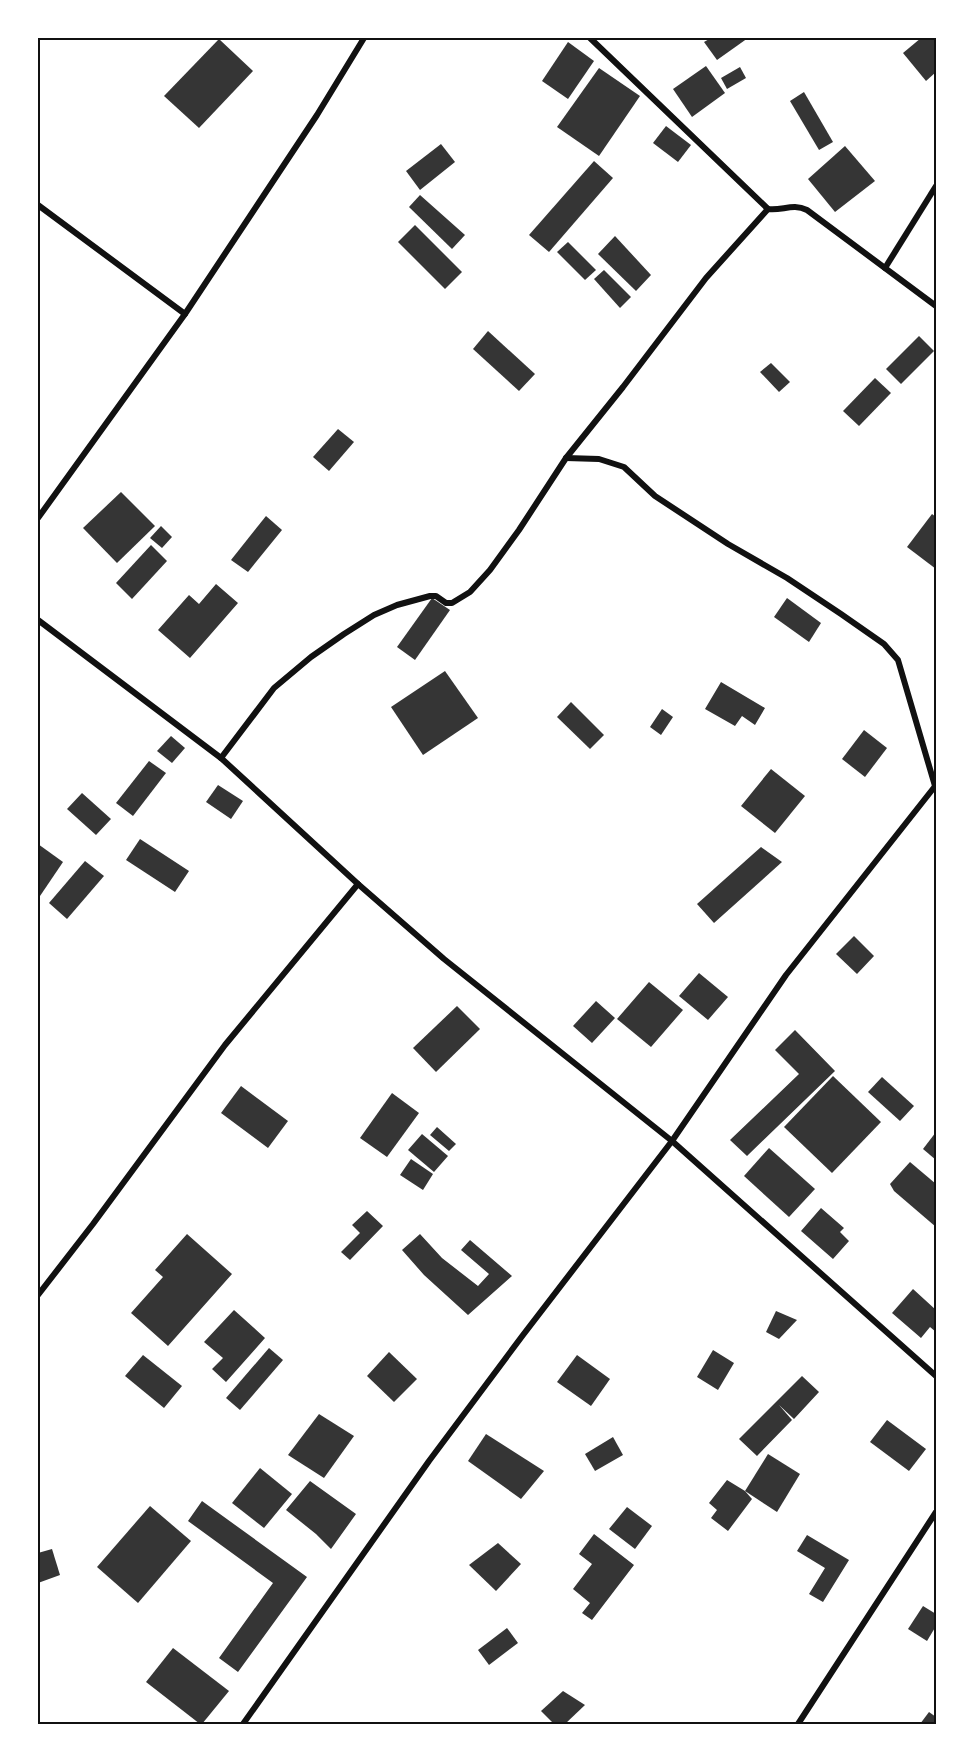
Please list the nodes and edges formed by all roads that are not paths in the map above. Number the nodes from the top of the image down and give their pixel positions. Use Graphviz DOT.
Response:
graph roads {
  1 [pos="364,38"];
  2 [pos="590,38"];
  3 [pos="936,186"];
  4 [pos="38,205"];
  5 [pos="768,209"];
  6 [pos="885,268"];
  7 [pos="936,306"];
  8 [pos="185,314"];
  9 [pos="566,458"];
  10 [pos="38,518"];
  11 [pos="38,620"];
  12 [pos="221,758"];
  13 [pos="936,786"];
  14 [pos="358,884"];
  15 [pos="672,1140"];
  16 [pos="38,1295"];
  17 [pos="936,1376"];
  18 [pos="936,1512"];
  19 [pos="243,1725"];
  20 [pos="798,1725"];
  1 -- 8 [label="street"];
  2 -- 5 [label="street"];
  3 -- 6 [label="street"];
  4 -- 8 [label="street"];
  5 -- 6 [label="street"];
  5 -- 9 [label="street"];
  6 -- 7 [label="street"];
  8 -- 10 [label="street"];
  9 -- 12 [label="street"];
  9 -- 13 [label="street"];
  11 -- 12 [label="street"];
  12 -- 14 [label="street"];
  13 -- 15 [label="street"];
  14 -- 15 [label="street"];
  14 -- 16 [label="street"];
  15 -- 17 [label="street"];
  15 -- 19 [label="street"];
  18 -- 20 [label="street"];
}
